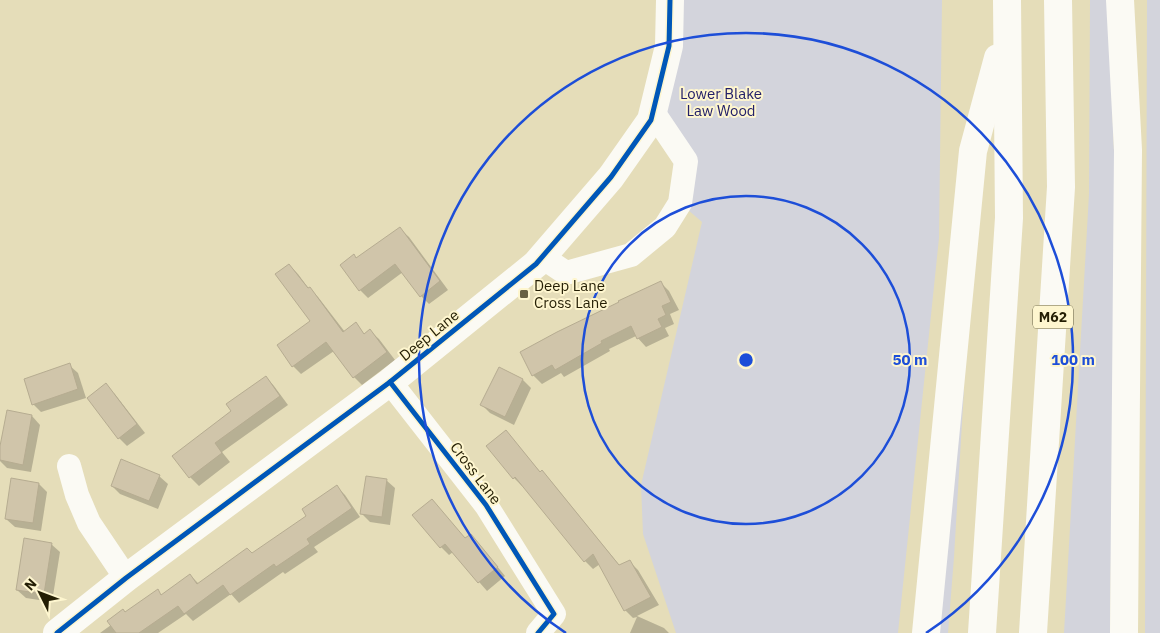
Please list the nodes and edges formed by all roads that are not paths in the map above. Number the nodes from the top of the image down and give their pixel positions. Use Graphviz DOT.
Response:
graph roads {
  1 [pos="670,0"];
  2 [pos="1058,0"];
  3 [pos="1120,0"];
  4 [pos="1007,11"];
  5 [pos="653,112"];
  6 [pos="542,257"];
  7 [pos="390,382"];
  8 [pos="69,466"];
  9 [pos="126,578"];
  10 [pos="57,633"];
  11 [pos="538,633"];
  12 [pos="926,633"];
  13 [pos="982,633"];
  14 [pos="1033,633"];
  15 [pos="1124,633"];
  1 -- 5 [label="main road, Deep Lane"];
  2 -- 14 [label="main road, M62"];
  3 -- 15 [label="main road"];
  4 -- 12 [label="main road"];
  4 -- 13 [label="main road"];
  5 -- 6 [label="main road, Deep Lane"];
  5 -- 6 [label="street"];
  6 -- 7 [label="main road, Deep Lane"];
  7 -- 9 [label="main road, Deep Lane"];
  7 -- 11 [label="street, Cross Lane"];
  8 -- 9 [label="street"];
  9 -- 10 [label="main road, Deep Lane"];
}
